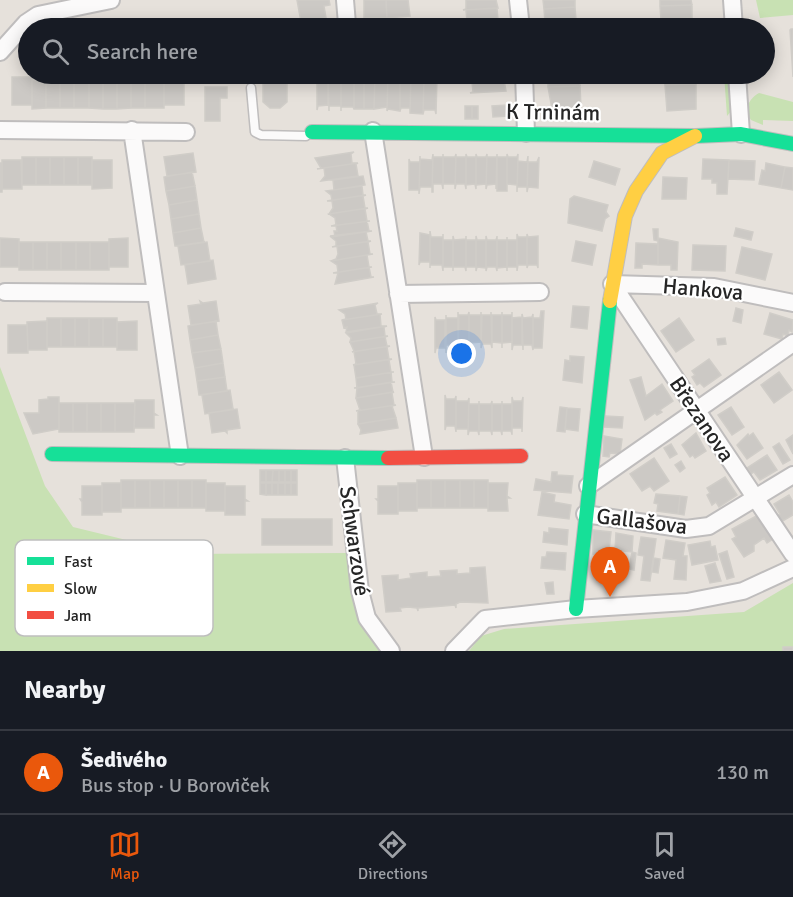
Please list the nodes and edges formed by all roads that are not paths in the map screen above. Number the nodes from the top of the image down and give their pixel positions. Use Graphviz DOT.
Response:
graph roads {
  1 [pos="111,0"];
  2 [pos="345,0"];
  3 [pos="518,0"];
  4 [pos="732,0"];
  5 [pos="34,18"];
  6 [pos="346,18"];
  7 [pos="520,18"];
  8 [pos="733,18"];
  9 [pos="18,32"];
  10 [pos="0,52"];
  11 [pos="524,84"];
  12 [pos="738,84"];
  13 [pos="251,88"];
  14 [pos="0,130"];
  15 [pos="132,130"];
  16 [pos="186,132"];
  17 [pos="312,132"];
  18 [pos="373,132"];
  19 [pos="526,133"];
  20 [pos="741,134"];
  21 [pos="695,136"];
  22 [pos="793,144"];
  23 [pos="612,284"];
  24 [pos="5,292"];
  25 [pos="540,292"];
  26 [pos="156,293"];
  27 [pos="399,294"];
  28 [pos="793,303"];
  29 [pos="793,343"];
  30 [pos="697,411"];
  31 [pos="52,454"];
  32 [pos="180,456"];
  33 [pos="520,456"];
  34 [pos="424,457"];
  35 [pos="345,458"];
  36 [pos="793,475"];
  37 [pos="588,486"];
  38 [pos="755,498"];
  39 [pos="585,514"];
  40 [pos="793,554"];
  41 [pos="793,568"];
  42 [pos="576,609"];
  43 [pos="391,651"];
  44 [pos="454,651"];
  1 -- 5 [label="street"];
  2 -- 6 [label="street"];
  3 -- 7 [label="street"];
  4 -- 8 [label="street"];
  9 -- 10 [label="street"];
  11 -- 19 [label="street"];
  12 -- 20 [label="street"];
  13 -- 17 [label="lane"];
  14 -- 15 [label="street"];
  15 -- 16 [label="street"];
  15 -- 26 [label="street"];
  17 -- 18 [label="street, K Trninám"];
  18 -- 19 [label="street, K Trninám"];
  18 -- 27 [label="street"];
  19 -- 21 [label="street, K Trninám"];
  20 -- 21 [label="street, K Trninám"];
  20 -- 22 [label="street, K Trninám"];
  21 -- 23 [label="street"];
  23 -- 28 [label="street, Hankova"];
  23 -- 30 [label="street, Březanova"];
  23 -- 37 [label="street"];
  24 -- 26 [label="street"];
  25 -- 27 [label="street"];
  26 -- 32 [label="street"];
  27 -- 34 [label="street"];
  29 -- 30 [label="street"];
  30 -- 37 [label="street"];
  30 -- 38 [label="street, Březanova"];
  31 -- 32 [label="street"];
  32 -- 35 [label="street"];
  33 -- 34 [label="street"];
  34 -- 35 [label="street"];
  35 -- 43 [label="street, Schwarzové"];
  36 -- 38 [label="street, Gallašova"];
  37 -- 39 [label="street"];
  38 -- 39 [label="street, Gallašova"];
  38 -- 40 [label="street, Březanova"];
  39 -- 42 [label="street"];
  41 -- 42 [label="street"];
  42 -- 44 [label="street"];
}
